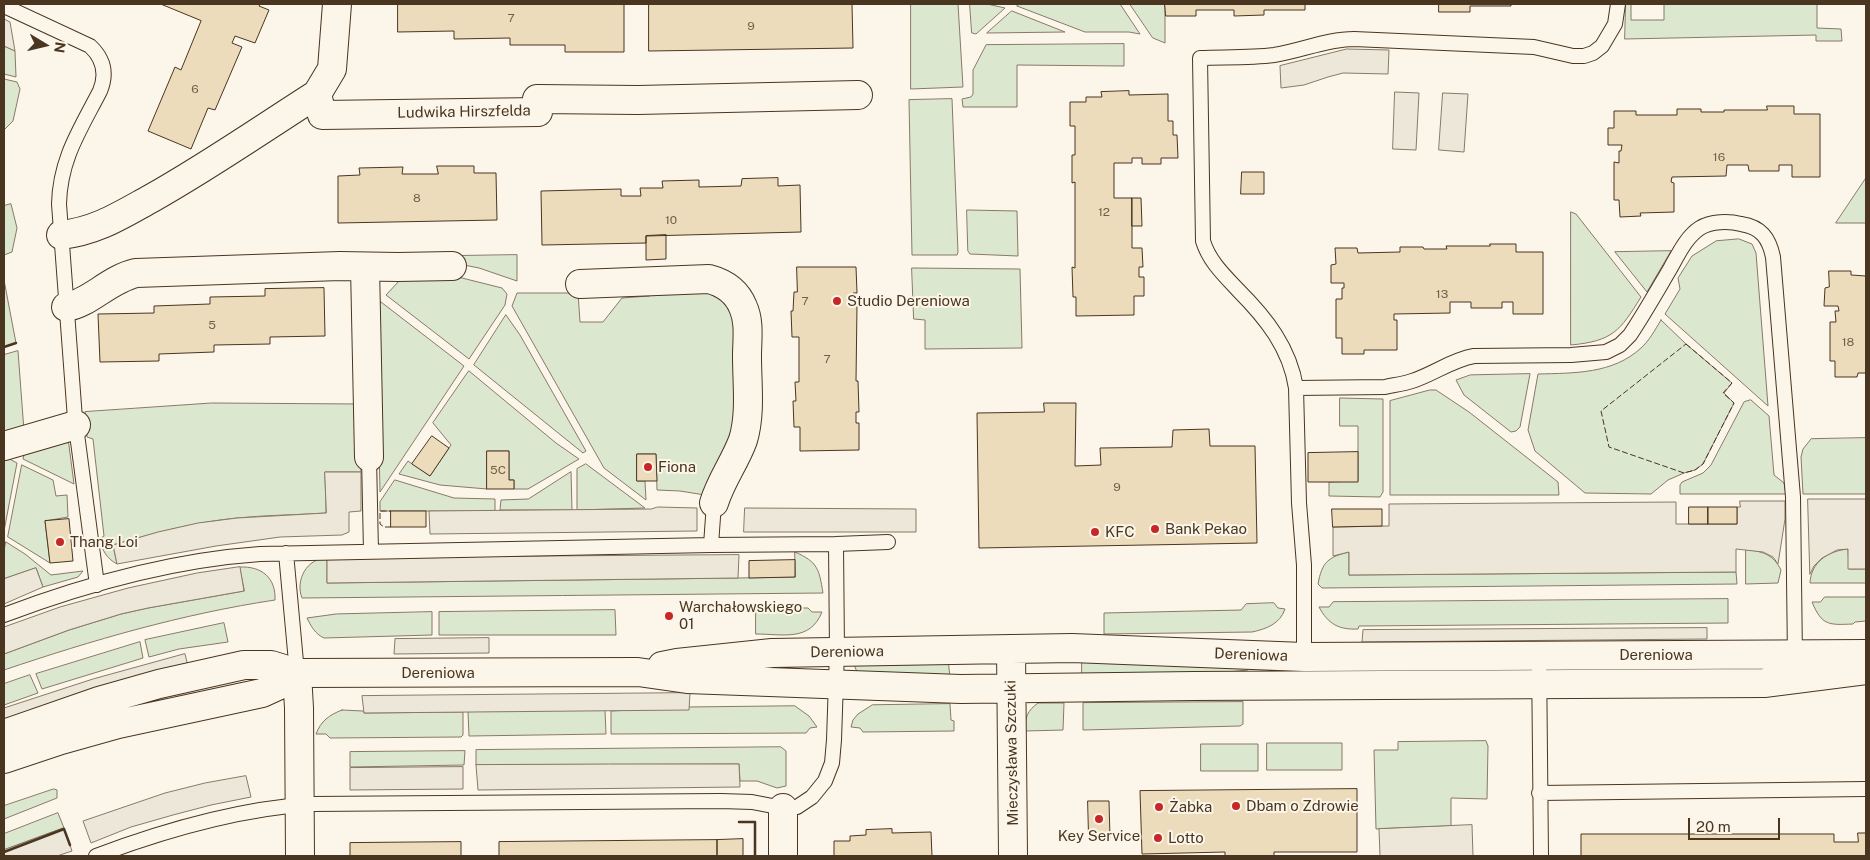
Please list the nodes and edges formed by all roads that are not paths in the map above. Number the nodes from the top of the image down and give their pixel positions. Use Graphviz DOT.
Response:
graph roads {
  1 [pos="338,4"];
  2 [pos="1618,4"];
  3 [pos="4,6"];
  4 [pos="317,94"];
  5 [pos="858,95"];
  6 [pos="61,235"];
  7 [pos="365,266"];
  8 [pos="452,266"];
  9 [pos="580,284"];
  10 [pos="66,307"];
  11 [pos="1296,388"];
  12 [pos="76,425"];
  13 [pos="4,446"];
  14 [pos="369,457"];
  15 [pos="714,503"];
  16 [pos="888,542"];
  17 [pos="711,544"];
  18 [pos="836,544"];
  19 [pos="371,552"];
  20 [pos="286,554"];
  21 [pos="97,585"];
  22 [pos="4,615"];
  23 [pos="1010,649"];
  24 [pos="837,651"];
  25 [pos="1866,654"];
  26 [pos="1539,655"];
  27 [pos="1304,657"];
  28 [pos="1795,667"];
  29 [pos="1866,670"];
  30 [pos="638,672"];
  31 [pos="297,674"];
  32 [pos="1539,684"];
  33 [pos="836,686"];
  34 [pos="1011,689"];
  35 [pos="4,734"];
  36 [pos="4,760"];
  37 [pos="1866,789"];
  38 [pos="1539,793"];
  39 [pos="300,804"];
  40 [pos="783,808"];
  41 [pos="96,856"];
  42 [pos="300,856"];
  43 [pos="783,856"];
  44 [pos="1014,856"];
  45 [pos="1541,856"];
  1 -- 4 [label="street"];
  2 -- 11 [label="lane"];
  3 -- 6 [label="lane"];
  4 -- 5 [label="street, Ludwika Hirszfelda"];
  4 -- 6 [label="street"];
  6 -- 10 [label="lane"];
  7 -- 8 [label="street"];
  7 -- 10 [label="street"];
  7 -- 14 [label="street"];
  9 -- 15 [label="street"];
  10 -- 12 [label="lane"];
  11 -- 27 [label="lane"];
  11 -- 28 [label="lane"];
  12 -- 13 [label="street"];
  12 -- 21 [label="lane"];
  14 -- 19 [label="lane"];
  15 -- 17 [label="lane"];
  16 -- 18 [label="lane"];
  17 -- 18 [label="lane"];
  17 -- 19 [label="lane"];
  18 -- 24 [label="lane"];
  19 -- 20 [label="lane"];
  20 -- 21 [label="lane"];
  20 -- 31 [label="lane"];
  21 -- 22 [label="lane"];
  23 -- 24 [label="street, Dereniowa"];
  23 -- 27 [label="street, Dereniowa"];
  23 -- 34 [label="street, Mieczysława Szczuki"];
  24 -- 30 [label="street, Dereniowa"];
  24 -- 33 [label="lane"];
  25 -- 28 [label="street, Dereniowa"];
  26 -- 27 [label="street, Dereniowa"];
  26 -- 28 [label="street, Dereniowa"];
  26 -- 32 [label="lane"];
  28 -- 29 [label="street, Dereniowa"];
  28 -- 32 [label="street, Dereniowa"];
  30 -- 31 [label="street, Dereniowa"];
  30 -- 33 [label="street, Dereniowa"];
  31 -- 35 [label="street, Dereniowa"];
  31 -- 36 [label="street"];
  31 -- 39 [label="street"];
  32 -- 34 [label="street, Dereniowa"];
  32 -- 38 [label="lane"];
  33 -- 34 [label="street, Dereniowa"];
  33 -- 40 [label="lane"];
  34 -- 44 [label="street, Mieczysława Szczuki"];
  37 -- 38 [label="lane"];
  38 -- 45 [label="lane"];
  39 -- 40 [label="lane"];
  39 -- 41 [label="lane"];
  39 -- 42 [label="street"];
  40 -- 43 [label="street"];
}
